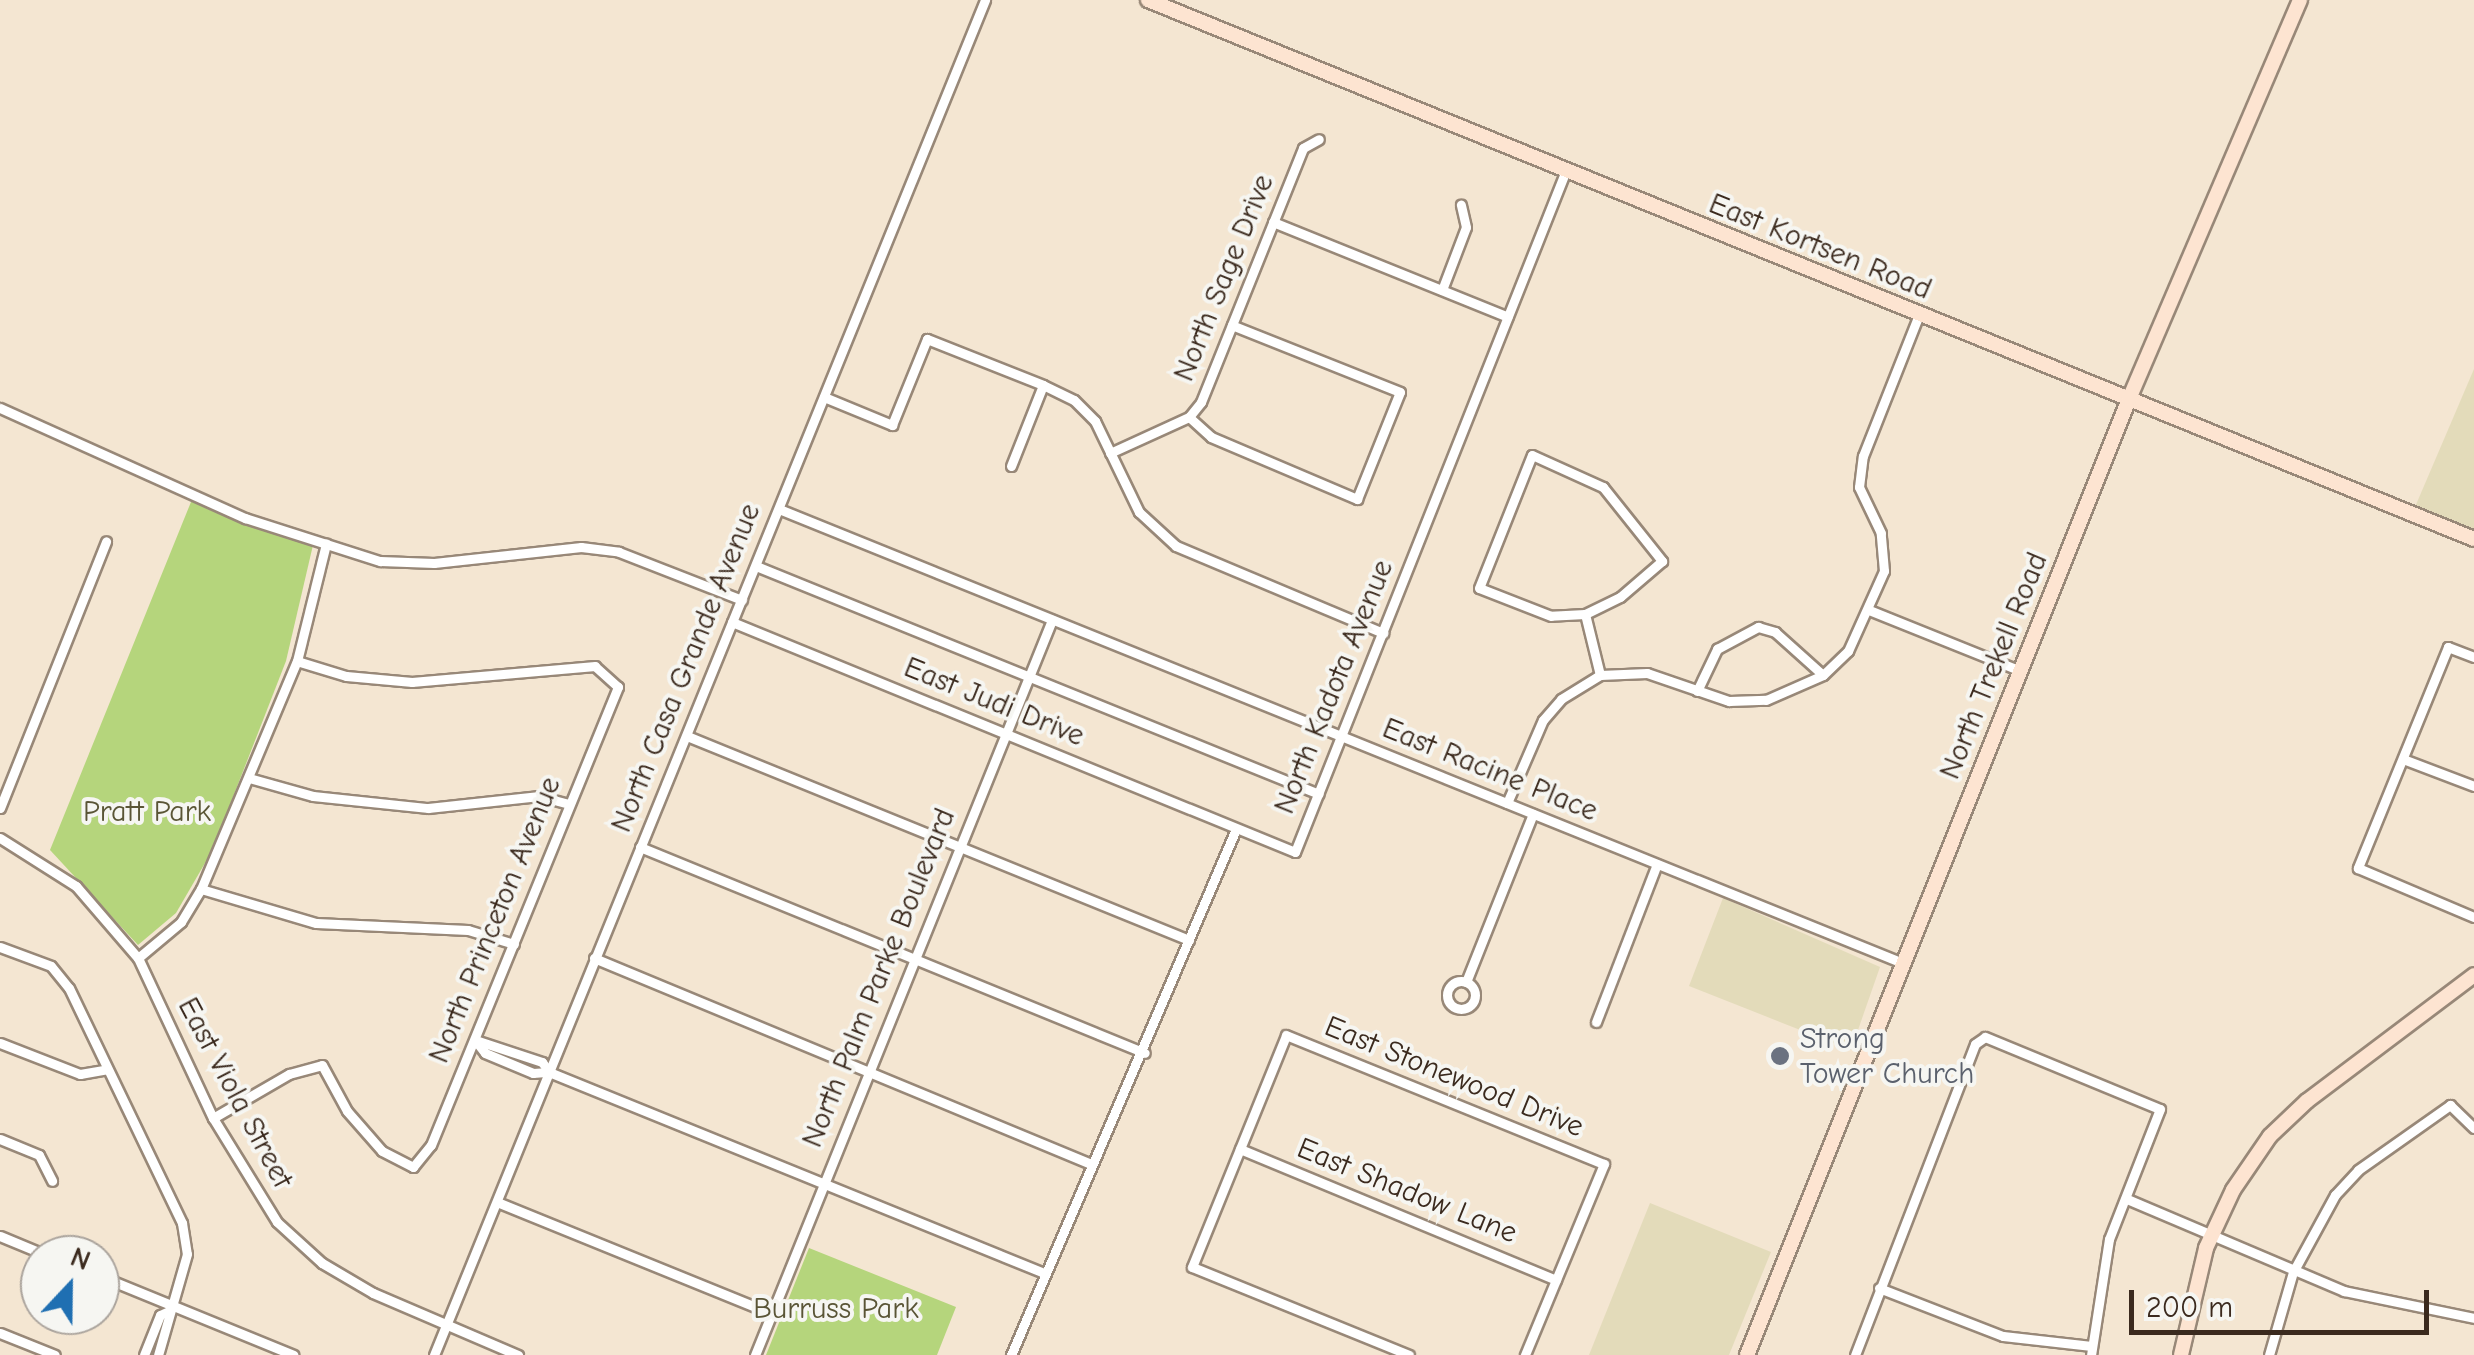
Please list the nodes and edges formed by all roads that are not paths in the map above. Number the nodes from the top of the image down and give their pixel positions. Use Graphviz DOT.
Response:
graph roads {
  1 [pos="985,0"];
  2 [pos="1148,0"];
  3 [pos="2300,0"];
  4 [pos="1319,140"];
  5 [pos="1566,172"];
  6 [pos="1461,205"];
  7 [pos="1273,222"];
  8 [pos="1442,290"];
  9 [pos="1508,317"];
  10 [pos="1918,317"];
  11 [pos="1232,325"];
  12 [pos="1043,386"];
  13 [pos="824,396"];
  14 [pos="2129,400"];
  15 [pos="0,408"];
  16 [pos="1190,416"];
  17 [pos="1110,453"];
  18 [pos="1011,466"];
  19 [pos="779,509"];
  20 [pos="2474,539"];
  21 [pos="106,541"];
  22 [pos="326,544"];
  23 [pos="756,566"];
  24 [pos="742,600"];
  25 [pos="1869,610"];
  26 [pos="1585,614"];
  27 [pos="1052,620"];
  28 [pos="732,622"];
  29 [pos="1384,632"];
  30 [pos="2474,658"];
  31 [pos="297,662"];
  32 [pos="2021,672"];
  33 [pos="1600,675"];
  34 [pos="1823,675"];
  35 [pos="1029,676"];
  36 [pos="1697,691"];
  37 [pos="1006,734"];
  38 [pos="686,736"];
  39 [pos="1342,737"];
  40 [pos="2403,759"];
  41 [pos="249,778"];
  42 [pos="2474,786"];
  43 [pos="1319,794"];
  44 [pos="1507,803"];
  45 [pos="568,804"];
  46 [pos="0,808"];
  47 [pos="1533,814"];
  48 [pos="1236,829"];
  49 [pos="0,838"];
  50 [pos="960,846"];
  51 [pos="640,847"];
  52 [pos="1657,864"];
  53 [pos="202,889"];
  54 [pos="2474,916"];
  55 [pos="1189,940"];
  56 [pos="514,944"];
  57 [pos="0,946"];
  58 [pos="138,958"];
  59 [pos="594,958"];
  60 [pos="915,959"];
  61 [pos="1905,964"];
  62 [pos="2474,975"];
  63 [pos="1466,982"];
  64 [pos="1596,1022"];
  65 [pos="475,1040"];
  66 [pos="0,1043"];
  67 [pos="1145,1053"];
  68 [pos="108,1069"];
  69 [pos="869,1070"];
  70 [pos="549,1072"];
  71 [pos="213,1118"];
  72 [pos="2474,1128"];
  73 [pos="0,1140"];
  74 [pos="1240,1149"];
  75 [pos="1092,1164"];
  76 [pos="52,1181"];
  77 [pos="822,1184"];
  78 [pos="2127,1199"];
  79 [pos="497,1202"];
  80 [pos="2212,1236"];
  81 [pos="2294,1272"];
  82 [pos="1044,1273"];
  83 [pos="1556,1280"];
  84 [pos="120,1285"];
  85 [pos="1879,1288"];
  86 [pos="170,1307"];
  87 [pos="770,1312"];
  88 [pos="2474,1318"];
  89 [pos="446,1326"];
  90 [pos="0,1333"];
  91 [pos="2091,1350"];
  92 [pos="55,1355"];
  93 [pos="144,1355"];
  94 [pos="158,1355"];
  95 [pos="294,1355"];
  96 [pos="434,1355"];
  97 [pos="518,1355"];
  98 [pos="755,1355"];
  99 [pos="1011,1355"];
  100 [pos="1409,1355"];
  101 [pos="1525,1355"];
  102 [pos="1747,1355"];
  103 [pos="1855,1355"];
  104 [pos="2181,1355"];
  105 [pos="2269,1355"];
  1 -- 13 [label="street, North Casa Grande Avenue"];
  2 -- 5 [label="street, East Kortsen Road"];
  3 -- 14 [label="street, North Trekell Road"];
  4 -- 7 [label="street, North Sage Drive"];
  5 -- 9 [label="street, North Kadota Avenue"];
  5 -- 10 [label="street, East Kortsen Road"];
  6 -- 8 [label="street"];
  7 -- 8 [label="street"];
  7 -- 11 [label="street, North Sage Drive"];
  8 -- 9 [label="street"];
  9 -- 29 [label="street, North Kadota Avenue"];
  10 -- 14 [label="street, East Kortsen Road"];
  10 -- 25 [label="street"];
  11 -- 16 [label="street, North Sage Drive"];
  11 -- 16 [label="street"];
  12 -- 13 [label="street"];
  12 -- 17 [label="street"];
  12 -- 18 [label="street"];
  13 -- 19 [label="street, North Casa Grande Avenue"];
  14 -- 20 [label="street, East Kortsen Road"];
  14 -- 32 [label="street, North Trekell Road"];
  15 -- 22 [label="street"];
  16 -- 17 [label="street, North Sage Drive"];
  17 -- 29 [label="street"];
  19 -- 23 [label="street, North Casa Grande Avenue"];
  19 -- 27 [label="street, East Racine Place"];
  21 -- 46 [label="street"];
  22 -- 24 [label="street"];
  22 -- 31 [label="street"];
  23 -- 24 [label="street, North Casa Grande Avenue"];
  23 -- 35 [label="street"];
  24 -- 28 [label="street, North Casa Grande Avenue"];
  25 -- 32 [label="street"];
  25 -- 34 [label="street"];
  26 -- 26 [label="street"];
  26 -- 33 [label="street"];
  27 -- 35 [label="street, North Palm Parke Boulevard"];
  27 -- 39 [label="street, East Racine Place"];
  28 -- 37 [label="street, East Judi Drive"];
  28 -- 38 [label="street, North Casa Grande Avenue"];
  29 -- 39 [label="street, North Kadota Avenue"];
  30 -- 40 [label="street"];
  31 -- 41 [label="street"];
  31 -- 45 [label="street, North Princeton Avenue"];
  32 -- 61 [label="street, North Trekell Road"];
  33 -- 36 [label="street"];
  33 -- 44 [label="street"];
  34 -- 36 [label="street"];
  34 -- 36 [label="street"];
  35 -- 37 [label="street, North Palm Parke Boulevard"];
  35 -- 43 [label="street"];
  37 -- 48 [label="street, East Judi Drive"];
  37 -- 50 [label="street, North Palm Parke Boulevard"];
  38 -- 50 [label="street"];
  38 -- 51 [label="street, North Casa Grande Avenue"];
  39 -- 43 [label="street, North Kadota Avenue"];
  39 -- 44 [label="street, East Racine Place"];
  40 -- 42 [label="street"];
  40 -- 54 [label="street"];
  41 -- 45 [label="street"];
  41 -- 53 [label="street"];
  43 -- 48 [label="street, North Kadota Avenue"];
  44 -- 47 [label="street, East Racine Place"];
  45 -- 56 [label="street, North Princeton Avenue"];
  47 -- 52 [label="street, East Racine Place"];
  47 -- 63 [label="street"];
  48 -- 55 [label="street, North Kadota Avenue"];
  49 -- 58 [label="street, East Viola Street"];
  50 -- 55 [label="street"];
  50 -- 60 [label="street, North Palm Parke Boulevard"];
  51 -- 59 [label="street, North Casa Grande Avenue"];
  51 -- 60 [label="street"];
  52 -- 61 [label="street, East Racine Place"];
  52 -- 64 [label="street"];
  53 -- 56 [label="street"];
  53 -- 58 [label="street"];
  55 -- 67 [label="street, North Kadota Avenue"];
  56 -- 65 [label="street, North Princeton Avenue"];
  57 -- 68 [label="street"];
  58 -- 71 [label="street, East Viola Street"];
  59 -- 69 [label="street"];
  59 -- 70 [label="street, North Casa Grande Avenue"];
  60 -- 67 [label="street"];
  60 -- 69 [label="street, North Palm Parke Boulevard"];
  61 -- 102 [label="street, North Trekell Road"];
  62 -- 80 [label="street"];
  65 -- 70 [label="street"];
  65 -- 71 [label="street, North Princeton Avenue"];
  66 -- 68 [label="street"];
  67 -- 75 [label="street, North Kadota Avenue"];
  68 -- 86 [label="street"];
  69 -- 75 [label="street"];
  69 -- 77 [label="street, North Palm Parke Boulevard"];
  70 -- 77 [label="street"];
  70 -- 79 [label="street, North Casa Grande Avenue"];
  71 -- 89 [label="street, East Viola Street"];
  72 -- 81 [label="street"];
  73 -- 76 [label="street"];
  74 -- 83 [label="street, East Shadow Lane"];
  74 -- 83 [label="street, East Stonewood Drive"];
  74 -- 100 [label="street"];
  75 -- 82 [label="street, North Kadota Avenue"];
  77 -- 82 [label="street"];
  77 -- 87 [label="street, North Palm Parke Boulevard"];
  78 -- 80 [label="street"];
  78 -- 85 [label="street"];
  78 -- 91 [label="street"];
  79 -- 87 [label="street"];
  79 -- 89 [label="street, North Casa Grande Avenue"];
  80 -- 81 [label="street"];
  80 -- 104 [label="street"];
  81 -- 88 [label="street"];
  81 -- 105 [label="street"];
  82 -- 99 [label="street, North Kadota Avenue"];
  83 -- 101 [label="street"];
  84 -- 86 [label="street"];
  85 -- 91 [label="street"];
  85 -- 103 [label="street"];
  86 -- 93 [label="street"];
  86 -- 94 [label="street"];
  86 -- 95 [label="street"];
  87 -- 98 [label="street, North Palm Parke Boulevard"];
  89 -- 96 [label="street, North Casa Grande Avenue"];
  89 -- 97 [label="street, East Viola Street"];
  90 -- 92 [label="street"];
}
